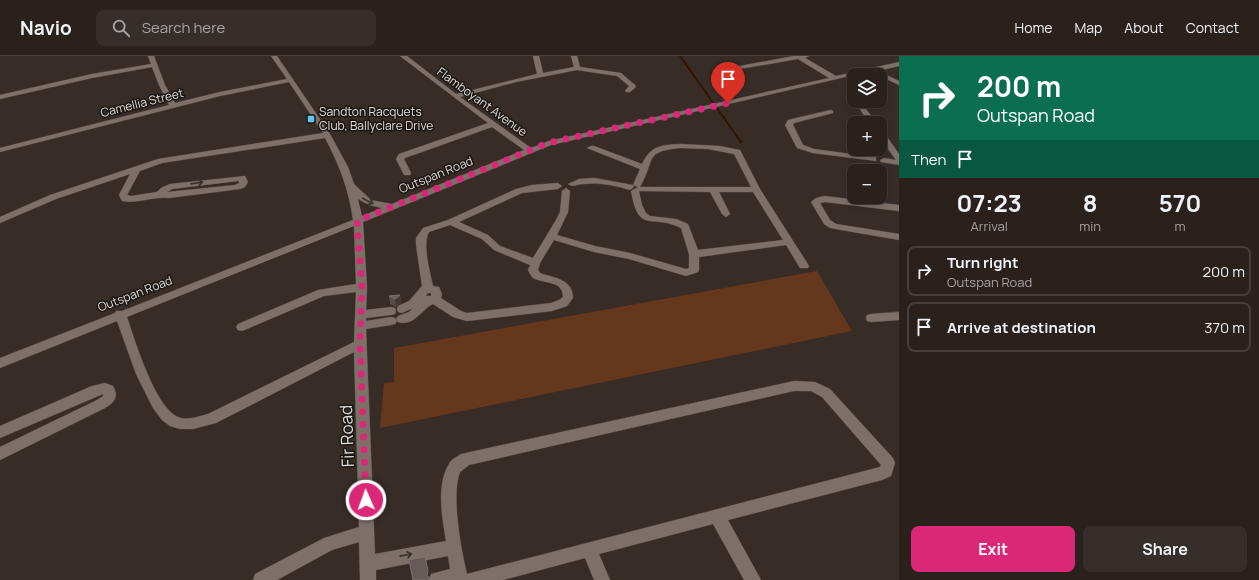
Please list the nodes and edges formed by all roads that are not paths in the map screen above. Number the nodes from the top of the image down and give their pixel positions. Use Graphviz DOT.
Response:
graph roads {
  1 [pos="152,56"];
  2 [pos="274,56"];
  3 [pos="403,56"];
  4 [pos="536,56"];
  5 [pos="574,56"];
  6 [pos="806,56"];
  7 [pos="798,57"];
  8 [pos="899,64"];
  9 [pos="154,65"];
  10 [pos="577,68"];
  11 [pos="881,68"];
  12 [pos="718,72"];
  13 [pos="540,75"];
  14 [pos="847,75"];
  15 [pos="887,77"];
  16 [pos="834,78"];
  17 [pos="291,80"];
  18 [pos="899,83"];
  19 [pos="628,91"];
  20 [pos="455,96"];
  21 [pos="0,97"];
  22 [pos="173,106"];
  23 [pos="831,112"];
  24 [pos="493,124"];
  25 [pos="327,135"];
  26 [pos="887,143"];
  27 [pos="591,148"];
  28 [pos="0,150"];
  29 [pos="530,151"];
  30 [pos="873,158"];
  31 [pos="899,159"];
  32 [pos="884,160"];
  33 [pos="899,163"];
  34 [pos="645,168"];
  35 [pos="137,169"];
  36 [pos="407,173"];
  37 [pos="350,182"];
  38 [pos="565,187"];
  39 [pos="636,188"];
  40 [pos="756,189"];
  41 [pos="713,190"];
  42 [pos="161,193"];
  43 [pos="394,206"];
  44 [pos="896,208"];
  45 [pos="726,214"];
  46 [pos="899,218"];
  47 [pos="0,220"];
  48 [pos="357,221"];
  49 [pos="451,222"];
  50 [pos="551,236"];
  51 [pos="899,237"];
  52 [pos="790,242"];
  53 [pos="694,254"];
  54 [pos="535,263"];
  55 [pos="804,266"];
  56 [pos="362,287"];
  57 [pos="428,296"];
  58 [pos="120,314"];
  59 [pos="899,316"];
  60 [pos="871,318"];
  61 [pos="361,320"];
  62 [pos="242,327"];
  63 [pos="360,344"];
  64 [pos="0,363"];
  65 [pos="0,432"];
  66 [pos="0,454"];
  67 [pos="717,516"];
  68 [pos="367,532"];
  69 [pos="454,547"];
  70 [pos="589,549"];
  71 [pos="368,562"];
  72 [pos="463,578"];
  73 [pos="261,580"];
  74 [pos="368,580"];
  75 [pos="437,580"];
  76 [pos="602,580"];
  77 [pos="753,580"];
  1 -- 9 [label="street"];
  2 -- 17 [label="street"];
  3 -- 20 [label="street, Flamboyant Avenue"];
  4 -- 13 [label="street"];
  5 -- 10 [label="street"];
  6 -- 7 [label="street"];
  7 -- 12 [label="street"];
  7 -- 16 [label="street"];
  8 -- 11 [label="street, Outspan Road"];
  9 -- 21 [label="street"];
  9 -- 22 [label="street"];
  10 -- 13 [label="street"];
  10 -- 19 [label="street"];
  13 -- 20 [label="street"];
  14 -- 16 [label="street, Outspan Road"];
  15 -- 18 [label="street"];
  16 -- 29 [label="street, Outspan Road"];
  17 -- 22 [label="street, Camellia Street"];
  17 -- 25 [label="street"];
  20 -- 24 [label="street, Flamboyant Avenue"];
  22 -- 28 [label="street, Camellia Street"];
  23 -- 30 [label="street"];
  24 -- 29 [label="street, Flamboyant Avenue"];
  24 -- 36 [label="street"];
  25 -- 35 [label="street"];
  25 -- 37 [label="street"];
  26 -- 31 [label="street"];
  27 -- 34 [label="street"];
  29 -- 43 [label="street, Outspan Road"];
  32 -- 33 [label="street"];
  34 -- 39 [label="street"];
  34 -- 40 [label="street"];
  35 -- 42 [label="street"];
  35 -- 47 [label="street"];
  37 -- 43 [label="street, one-way"];
  37 -- 48 [label="street, Fir Road"];
  38 -- 39 [label="street"];
  38 -- 49 [label="street"];
  38 -- 50 [label="street"];
  39 -- 41 [label="street"];
  39 -- 53 [label="street"];
  40 -- 41 [label="street"];
  40 -- 52 [label="street"];
  41 -- 45 [label="street"];
  42 -- 42 [label="street, one-way"];
  43 -- 48 [label="street, Outspan Road"];
  44 -- 46 [label="street"];
  44 -- 51 [label="street"];
  48 -- 56 [label="street, Fir Road"];
  48 -- 58 [label="street, Outspan Road"];
  49 -- 54 [label="street"];
  49 -- 57 [label="street"];
  50 -- 53 [label="street"];
  50 -- 54 [label="street"];
  52 -- 53 [label="street"];
  52 -- 55 [label="street"];
  54 -- 57 [label="street"];
  56 -- 61 [label="street, Fir Road"];
  56 -- 62 [label="street"];
  57 -- 61 [label="street"];
  58 -- 63 [label="street"];
  58 -- 64 [label="street, Outspan Road"];
  59 -- 60 [label="street"];
  61 -- 63 [label="street, Fir Road"];
  63 -- 68 [label="street, Fir Road"];
  65 -- 66 [label="street"];
  67 -- 69 [label="street"];
  67 -- 70 [label="street"];
  67 -- 77 [label="street"];
  68 -- 71 [label="street, Fir Road"];
  68 -- 73 [label="street"];
  71 -- 69 [label="street, one-way"];
  69 -- 72 [label="street"];
  70 -- 72 [label="street"];
  70 -- 76 [label="street"];
  71 -- 74 [label="street, Fir Road"];
  72 -- 75 [label="street"];
}
